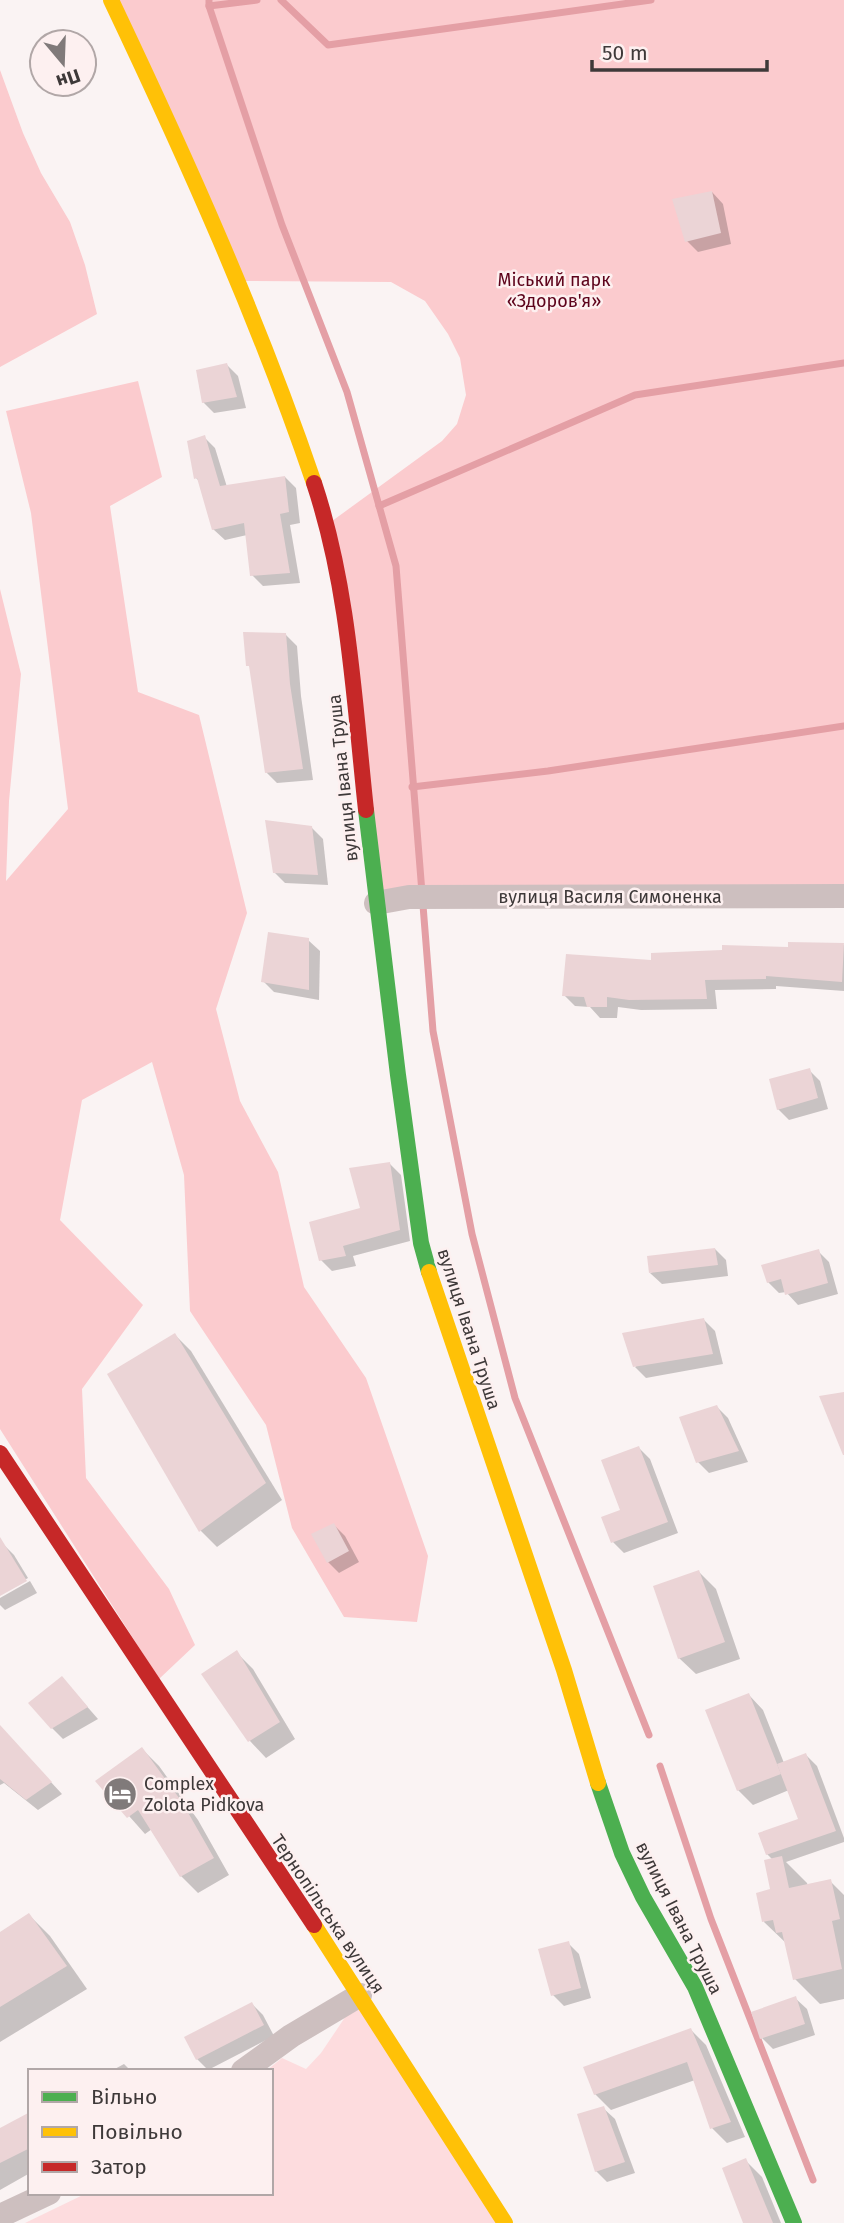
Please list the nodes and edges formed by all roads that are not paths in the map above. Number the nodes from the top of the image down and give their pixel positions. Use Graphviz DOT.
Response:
graph roads {
  1 [pos="111,0"];
  2 [pos="844,896"];
  3 [pos="376,903"];
  4 [pos="0,1453"];
  5 [pos="360,1995"];
  6 [pos="246,2069"];
  7 [pos="44,2195"];
  8 [pos="0,2216"];
  9 [pos="505,2223"];
  10 [pos="794,2223"];
  1 -- 3 [label="street, вулиця Івана Труша"];
  2 -- 3 [label="street, вулиця Василя Симоненка"];
  3 -- 10 [label="street, вулиця Івана Труша"];
  4 -- 5 [label="street, Тернопільська вулиця"];
  5 -- 6 [label="street"];
  5 -- 9 [label="street, Тернопільська вулиця"];
  7 -- 8 [label="street"];
}
